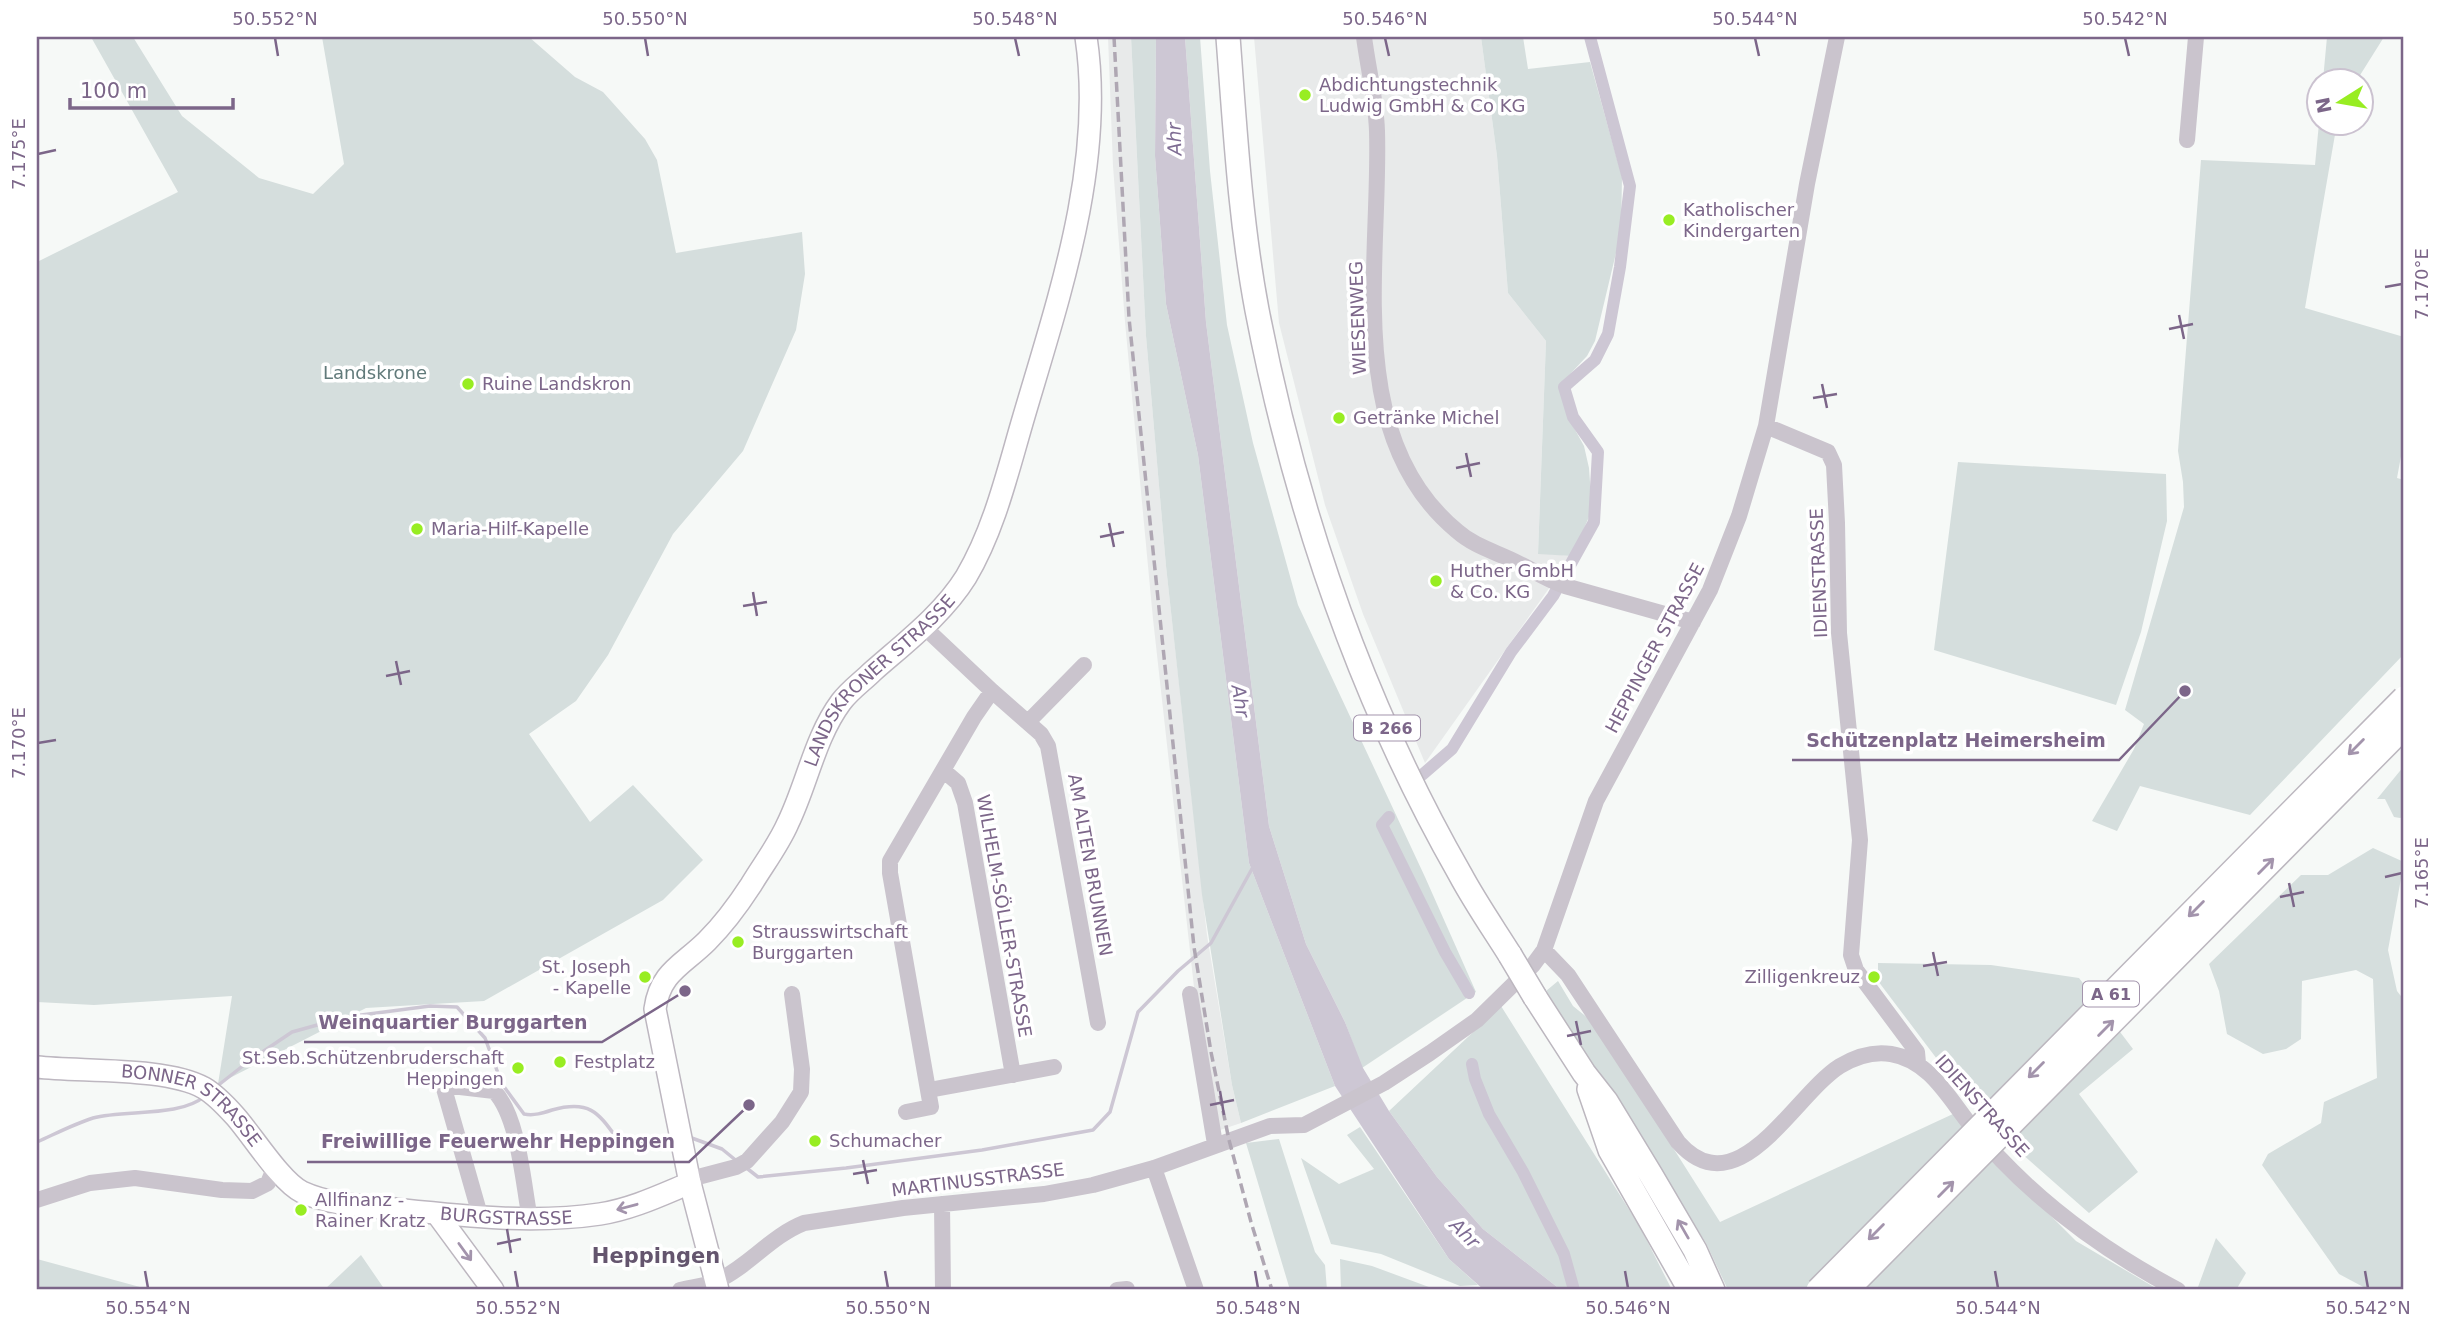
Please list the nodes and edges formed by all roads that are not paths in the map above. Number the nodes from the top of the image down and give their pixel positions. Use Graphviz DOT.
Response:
graph roads {
  1 [pos="1086,37"];
  2 [pos="1228,37"];
  3 [pos="1364,37"];
  4 [pos="1837,37"];
  5 [pos="2196,37"];
  6 [pos="2187,140"];
  7 [pos="1766,426"];
  8 [pos="1693,622"];
  9 [pos="923,626"];
  10 [pos="1084,665"];
  11 [pos="992,691"];
  12 [pos="2404,698"];
  13 [pos="1028,722"];
  14 [pos="2404,727"];
  15 [pos="944,771"];
  16 [pos="1544,950"];
  17 [pos="792,994"];
  18 [pos="1189,994"];
  19 [pos="1495,1004"];
  20 [pos="1098,1023"];
  21 [pos="1918,1063"];
  22 [pos="37,1067"];
  23 [pos="1054,1067"];
  24 [pos="1584,1073"];
  25 [pos="1013,1075"];
  26 [pos="929,1090"];
  27 [pos="906,1112"];
  28 [pos="1215,1144"];
  29 [pos="275,1166"];
  30 [pos="1154,1168"];
  31 [pos="690,1183"];
  32 [pos="319,1198"];
  33 [pos="37,1200"];
  34 [pos="942,1204"];
  35 [pos="437,1214"];
  36 [pos="480,1215"];
  37 [pos="530,1219"];
  38 [pos="717,1286"];
  39 [pos="493,1290"];
  40 [pos="680,1290"];
  41 [pos="943,1290"];
  42 [pos="1196,1290"];
  43 [pos="1690,1290"];
  44 [pos="1713,1290"];
  45 [pos="1818,1290"];
  46 [pos="1847,1290"];
  47 [pos="2178,1290"];
  1 -- 9 [label="main road, LANDSKRONER STRASSE"];
  2 -- 24 [label="highway, B 266, bridge"];
  3 -- 8 [label="street, WIESENWEG"];
  4 -- 7 [label="street, HEPPINGER STRASSE"];
  5 -- 6 [label="street"];
  7 -- 8 [label="street, HEPPINGER STRASSE"];
  7 -- 21 [label="street, IDIENSTRASSE"];
  8 -- 16 [label="street, HEPPINGER STRASSE"];
  9 -- 11 [label="street, AM ALTEN BRUNNEN"];
  9 -- 31 [label="main road, LANDSKRONER STRASSE"];
  10 -- 13 [label="street"];
  11 -- 13 [label="street, AM ALTEN BRUNNEN"];
  11 -- 15 [label="street"];
  12 -- 45 [label="highway, A 61, one-way, bridge"];
  13 -- 20 [label="street, AM ALTEN BRUNNEN"];
  46 -- 14 [label="highway, A 61, one-way, bridge"];
  15 -- 25 [label="street, WILHELM-SÖLLER-STRASSE"];
  15 -- 26 [label="street"];
  16 -- 19 [label="street, HEPPINGER STRASSE"];
  16 -- 21 [label="street"];
  17 -- 31 [label="street"];
  18 -- 28 [label="street"];
  19 -- 28 [label="street, MARTINUSSTRASSE"];
  21 -- 47 [label="street, IDIENSTRASSE"];
  22 -- 29 [label="main road, BONNER STRASSE"];
  23 -- 25 [label="street"];
  24 -- 43 [label="highway, B 266"];
  44 -- 24 [label="highway, B 266, one-way"];
  25 -- 26 [label="street"];
  26 -- 27 [label="street"];
  28 -- 30 [label="street, MARTINUSSTRASSE"];
  29 -- 32 [label="main road, BONNER STRASSE"];
  29 -- 33 [label="street"];
  30 -- 34 [label="street, MARTINUSSTRASSE"];
  30 -- 42 [label="street"];
  31 -- 37 [label="main road, BURGSTRASSE, one-way"];
  31 -- 38 [label="main road, LANDSKRONER STRASSE"];
  32 -- 35 [label="main road, BURGSTRASSE"];
  34 -- 38 [label="street, MARTINUSSTRASSE"];
  34 -- 41 [label="street"];
  35 -- 36 [label="main road, BURGSTRASSE"];
  35 -- 39 [label="main road, one-way"];
  36 -- 37 [label="main road, BURGSTRASSE"];
  36 -- 37 [label="street"];
  38 -- 40 [label="street, MARTINUSSTRASSE"];
}
